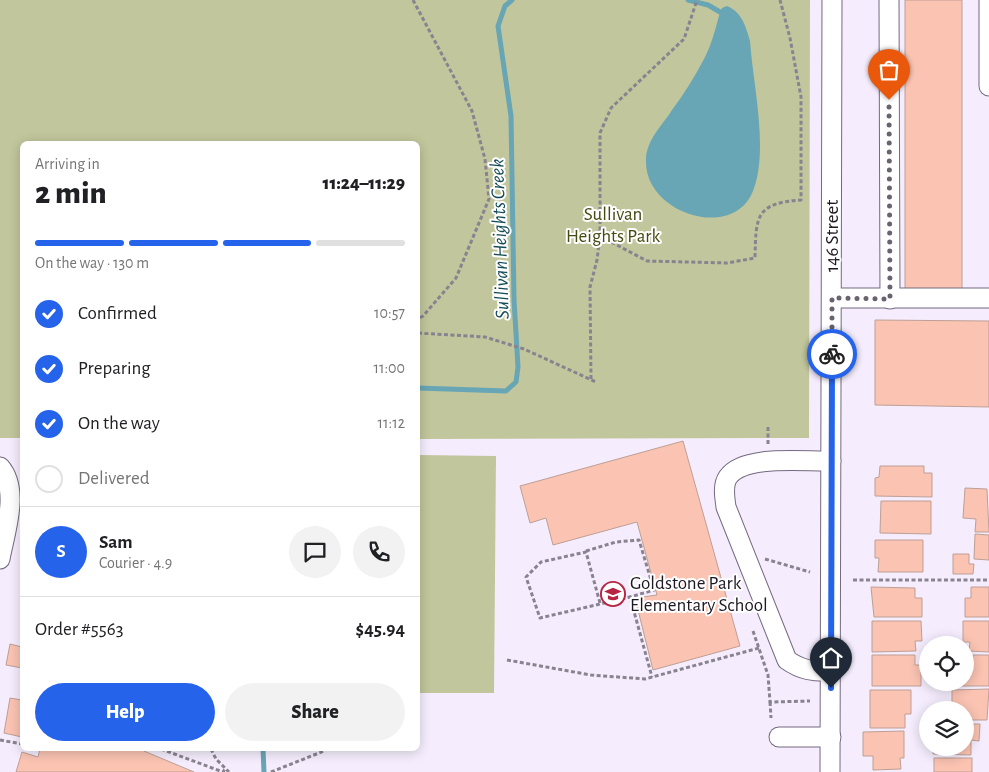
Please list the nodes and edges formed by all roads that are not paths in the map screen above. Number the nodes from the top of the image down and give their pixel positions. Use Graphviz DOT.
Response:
graph roads {
  1 [pos="832,0"];
  2 [pos="888,0"];
  3 [pos="989,0"];
  4 [pos="989,86"];
  5 [pos="832,298"];
  6 [pos="989,298"];
  7 [pos="890,299"];
  8 [pos="831,461"];
  9 [pos="0,467"];
  10 [pos="0,559"];
  11 [pos="831,671"];
  12 [pos="830,737"];
  13 [pos="779,738"];
  14 [pos="830,772"];
  1 -- 5 [label="street, 146 Street"];
  2 -- 7 [label="street"];
  3 -- 4 [label="street"];
  5 -- 7 [label="street"];
  5 -- 8 [label="street, 146 Street"];
  6 -- 7 [label="street"];
  8 -- 11 [label="street, 146 Street"];
  8 -- 11 [label="street"];
  9 -- 10 [label="street"];
  11 -- 12 [label="street, 146 Street"];
  12 -- 13 [label="street"];
  12 -- 14 [label="street, 146 Street"];
}
